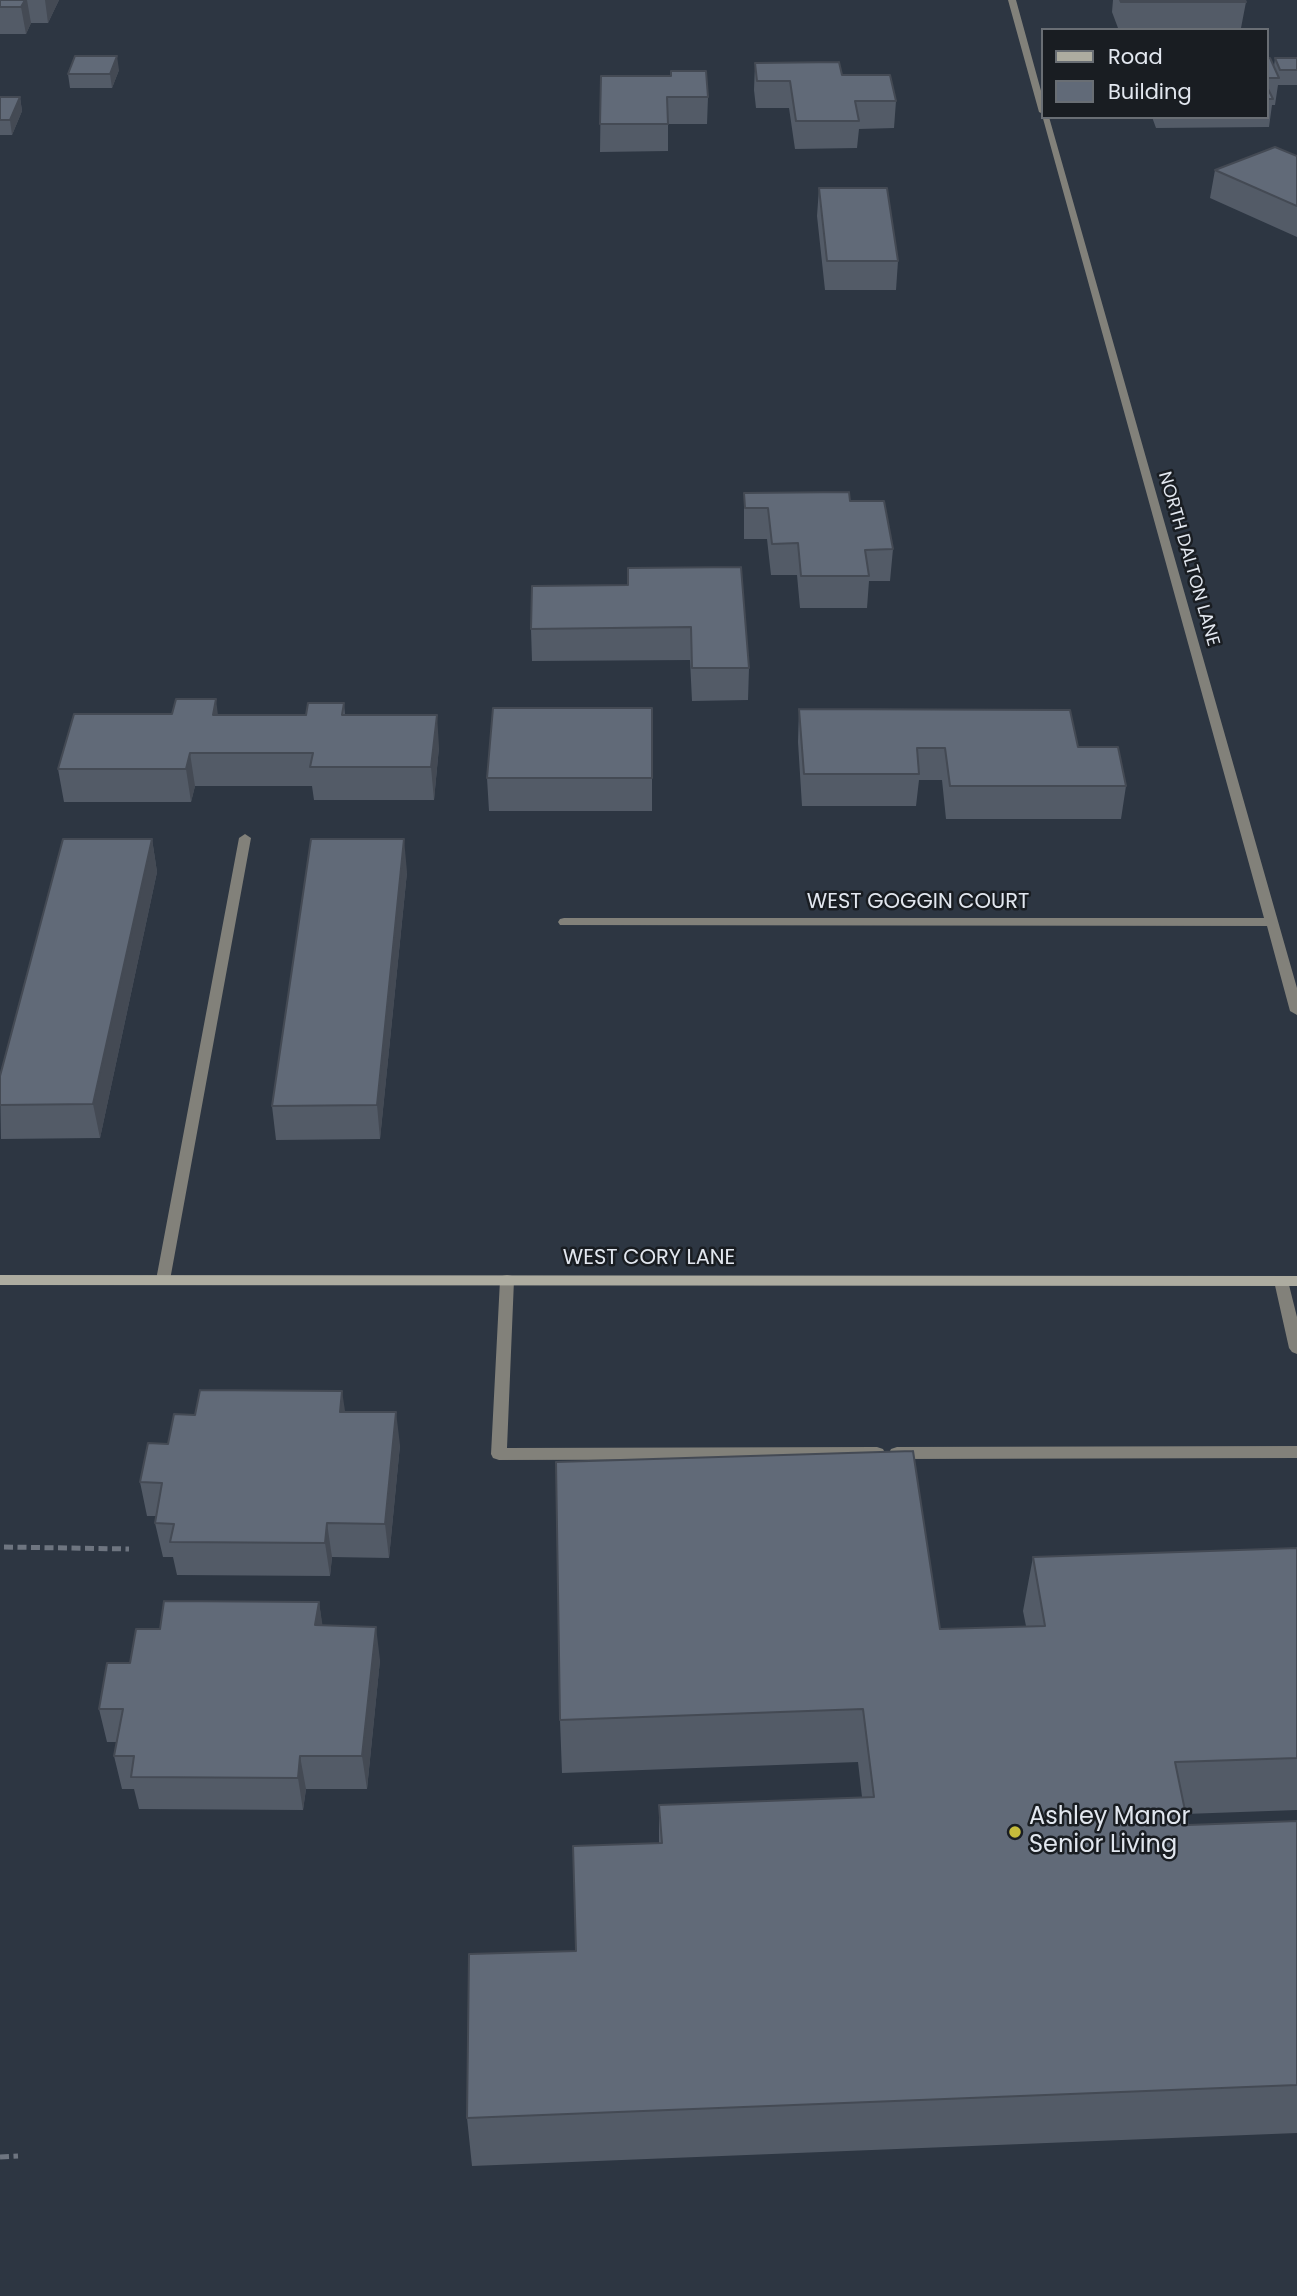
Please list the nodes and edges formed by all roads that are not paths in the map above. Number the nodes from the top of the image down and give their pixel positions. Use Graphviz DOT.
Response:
graph roads {
  1 [pos="1012,0"];
  2 [pos="1042,108"];
  3 [pos="1046,119"];
  4 [pos="245,838"];
  5 [pos="564,922"];
  6 [pos="1272,922"];
  7 [pos="1297,1011"];
  8 [pos="0,1280"];
  9 [pos="163,1280"];
  10 [pos="507,1280"];
  11 [pos="1281,1281"];
  12 [pos="1297,1281"];
  13 [pos="1297,1348"];
  14 [pos="1297,1452"];
  1 -- 2 [label="street"];
  3 -- 6 [label="street, NORTH DALTON LANE"];
  4 -- 9 [label="street"];
  5 -- 6 [label="street, WEST GOGGIN COURT"];
  6 -- 7 [label="street, NORTH DALTON LANE"];
  8 -- 9 [label="street, WEST CORY LANE"];
  9 -- 10 [label="street, WEST CORY LANE"];
  10 -- 11 [label="street, WEST CORY LANE"];
  10 -- 14 [label="street"];
  11 -- 12 [label="street, WEST CORY LANE"];
  11 -- 13 [label="street"];
}
